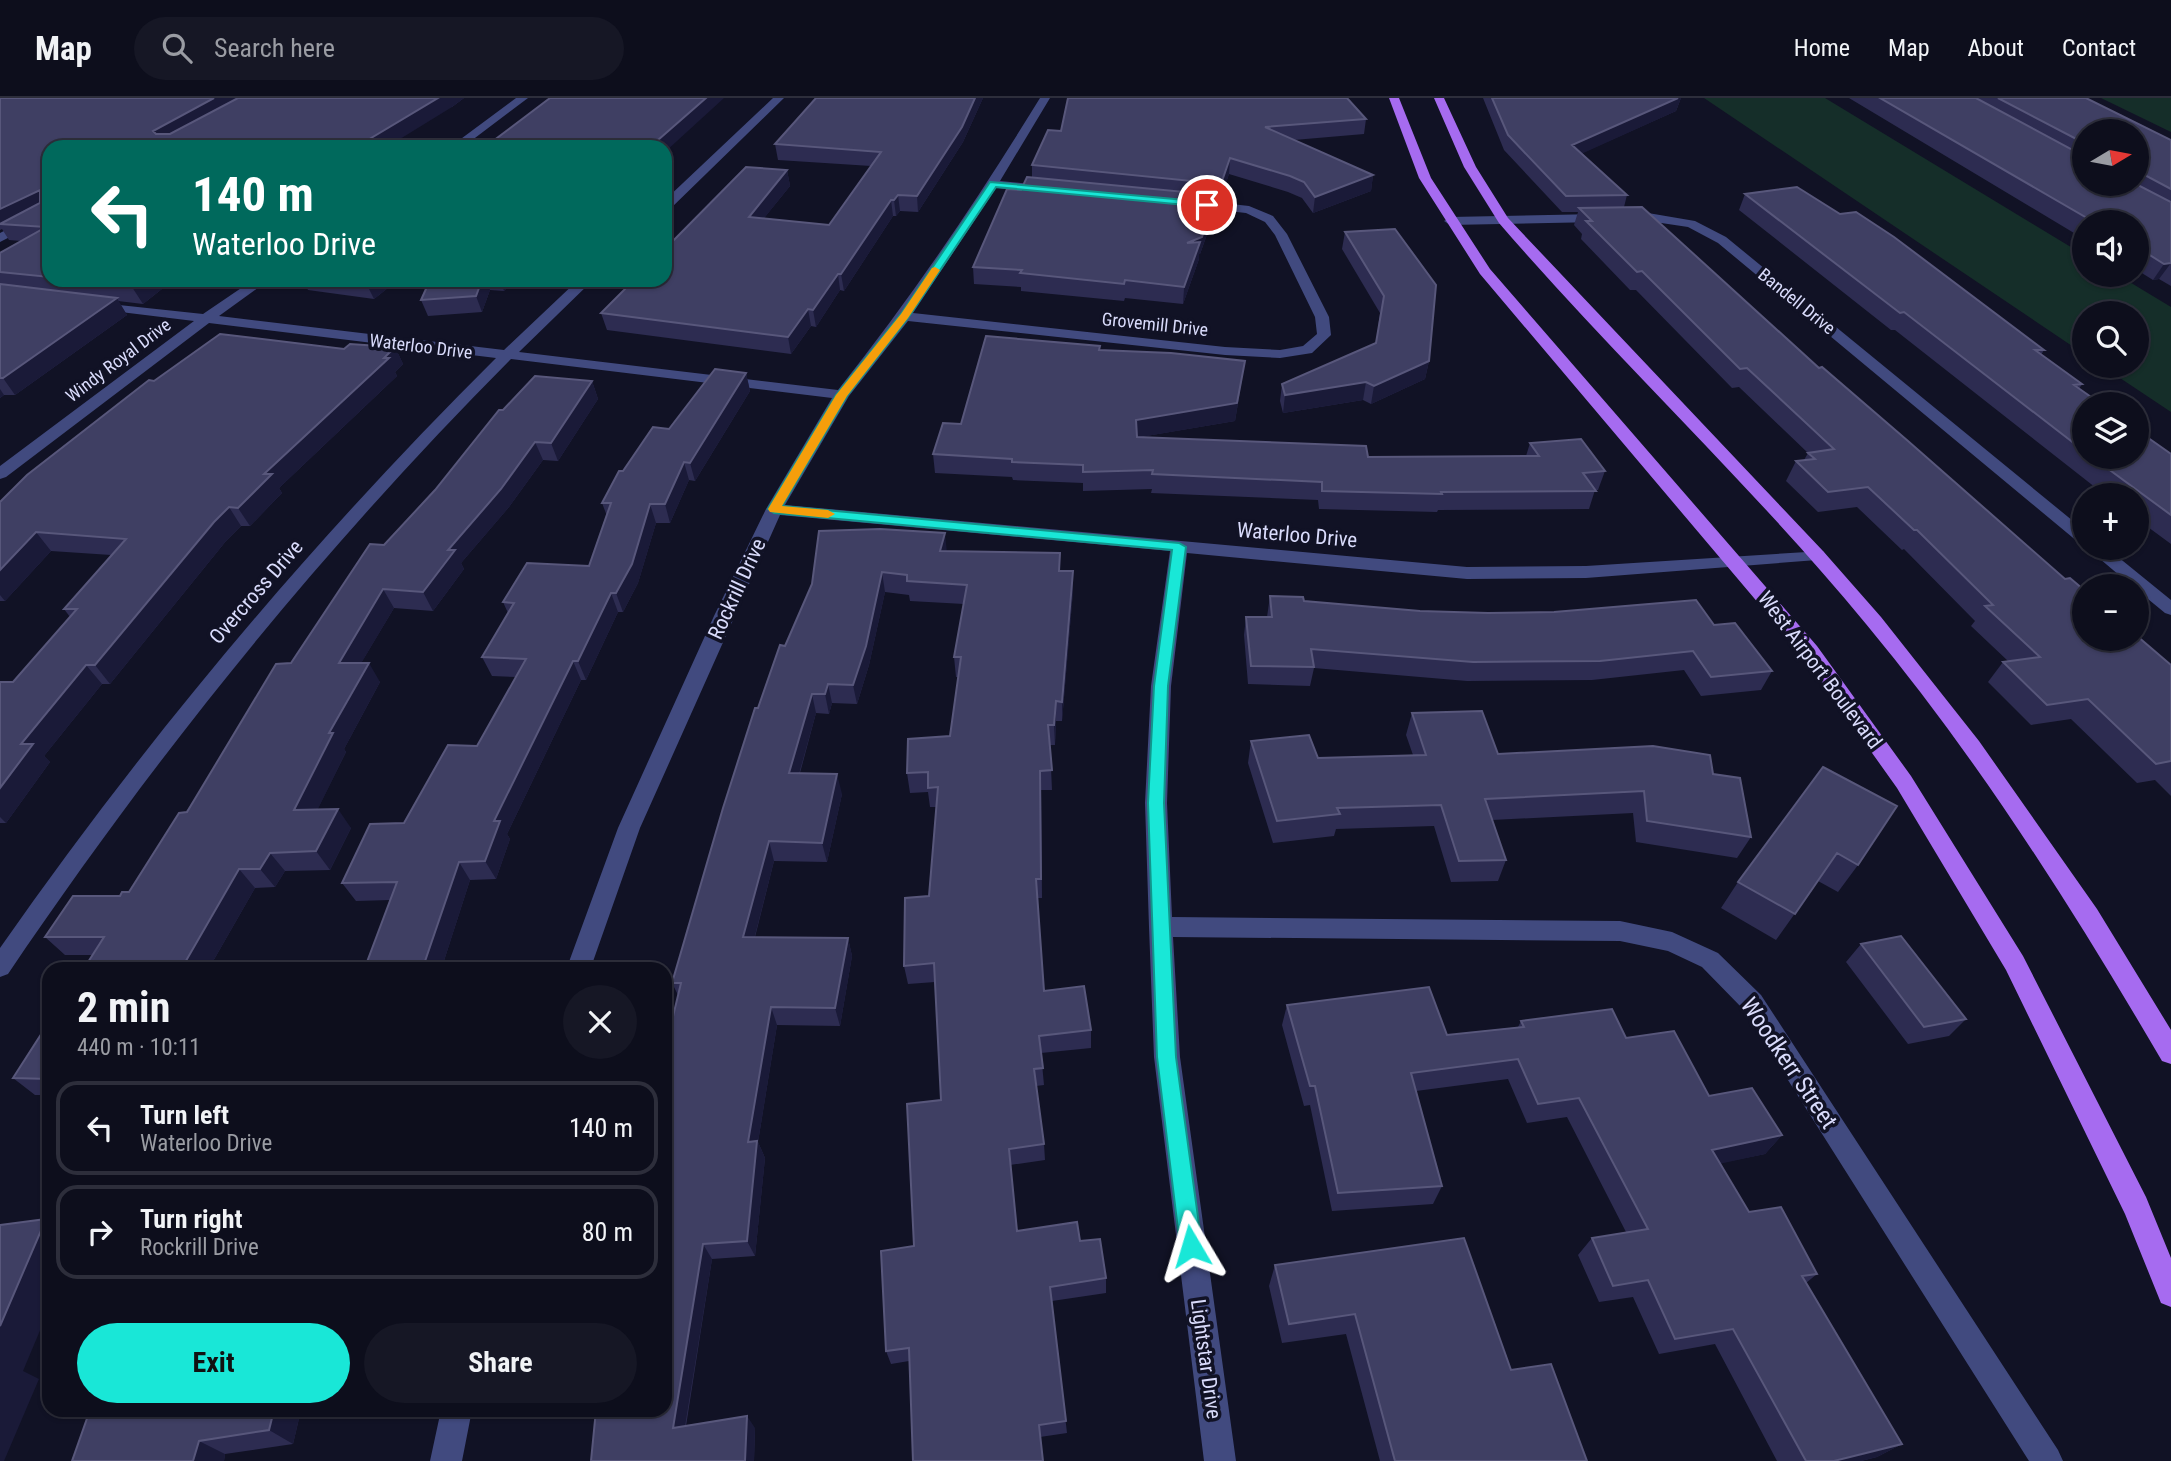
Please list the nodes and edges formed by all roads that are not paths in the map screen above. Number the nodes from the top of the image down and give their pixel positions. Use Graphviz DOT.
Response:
graph roads {
  1 [pos="523,98"];
  2 [pos="779,98"];
  3 [pos="1045,98"];
  4 [pos="1394,98"];
  5 [pos="1439,98"];
  6 [pos="466,140"];
  7 [pos="993,184"];
  8 [pos="1060,191"];
  9 [pos="672,200"];
  10 [pos="1180,202"];
  11 [pos="42,216"];
  12 [pos="1503,220"];
  13 [pos="1450,221"];
  14 [pos="0,238"];
  15 [pos="252,287"];
  16 [pos="578,287"];
  17 [pos="82,304"];
  18 [pos="904,316"];
  19 [pos="205,319"];
  20 [pos="503,356"];
  21 [pos="842,395"];
  22 [pos="0,474"];
  23 [pos="774,509"];
  24 [pos="2072,528"];
  25 [pos="1179,547"];
  26 [pos="1817,555"];
  27 [pos="2111,560"];
  28 [pos="1735,561"];
  29 [pos="2171,610"];
  30 [pos="1161,928"];
  31 [pos="581,962"];
  32 [pos="0,967"];
  33 [pos="2171,1053"];
  34 [pos="2171,1293"];
  35 [pos="455,1417"];
  36 [pos="446,1461"];
  37 [pos="1220,1461"];
  38 [pos="2047,1461"];
  1 -- 6 [label="street"];
  2 -- 9 [label="street"];
  3 -- 7 [label="street, Rockrill Drive"];
  4 -- 13 [label="main road, West Airport Boulevard"];
  5 -- 12 [label="main road"];
  7 -- 8 [label="street"];
  7 -- 18 [label="street, Rockrill Drive"];
  10 -- 18 [label="street, Grovemill Drive"];
  11 -- 14 [label="street"];
  12 -- 13 [label="street, Bandell Drive"];
  12 -- 24 [label="street, Bandell Drive"];
  12 -- 26 [label="main road"];
  13 -- 28 [label="main road, West Airport Boulevard"];
  15 -- 19 [label="street, Windy Royal Drive"];
  16 -- 20 [label="street, Overcross Drive"];
  17 -- 19 [label="street, Waterloo Drive"];
  18 -- 21 [label="street, Rockrill Drive"];
  19 -- 20 [label="street, Waterloo Drive"];
  19 -- 22 [label="street, Windy Royal Drive"];
  20 -- 21 [label="street, Waterloo Drive"];
  20 -- 32 [label="street, Overcross Drive"];
  21 -- 23 [label="street, Rockrill Drive"];
  23 -- 25 [label="street, Waterloo Drive"];
  23 -- 31 [label="street, Rockrill Drive"];
  25 -- 28 [label="street, Waterloo Drive"];
  25 -- 30 [label="street, Lightstar Drive"];
  26 -- 28 [label="street, Waterloo Drive"];
  26 -- 33 [label="main road"];
  27 -- 29 [label="street"];
  28 -- 34 [label="main road, West Airport Boulevard"];
  30 -- 37 [label="street, Lightstar Drive"];
  30 -- 38 [label="street, Woodkerr Street"];
  35 -- 36 [label="street"];
}
